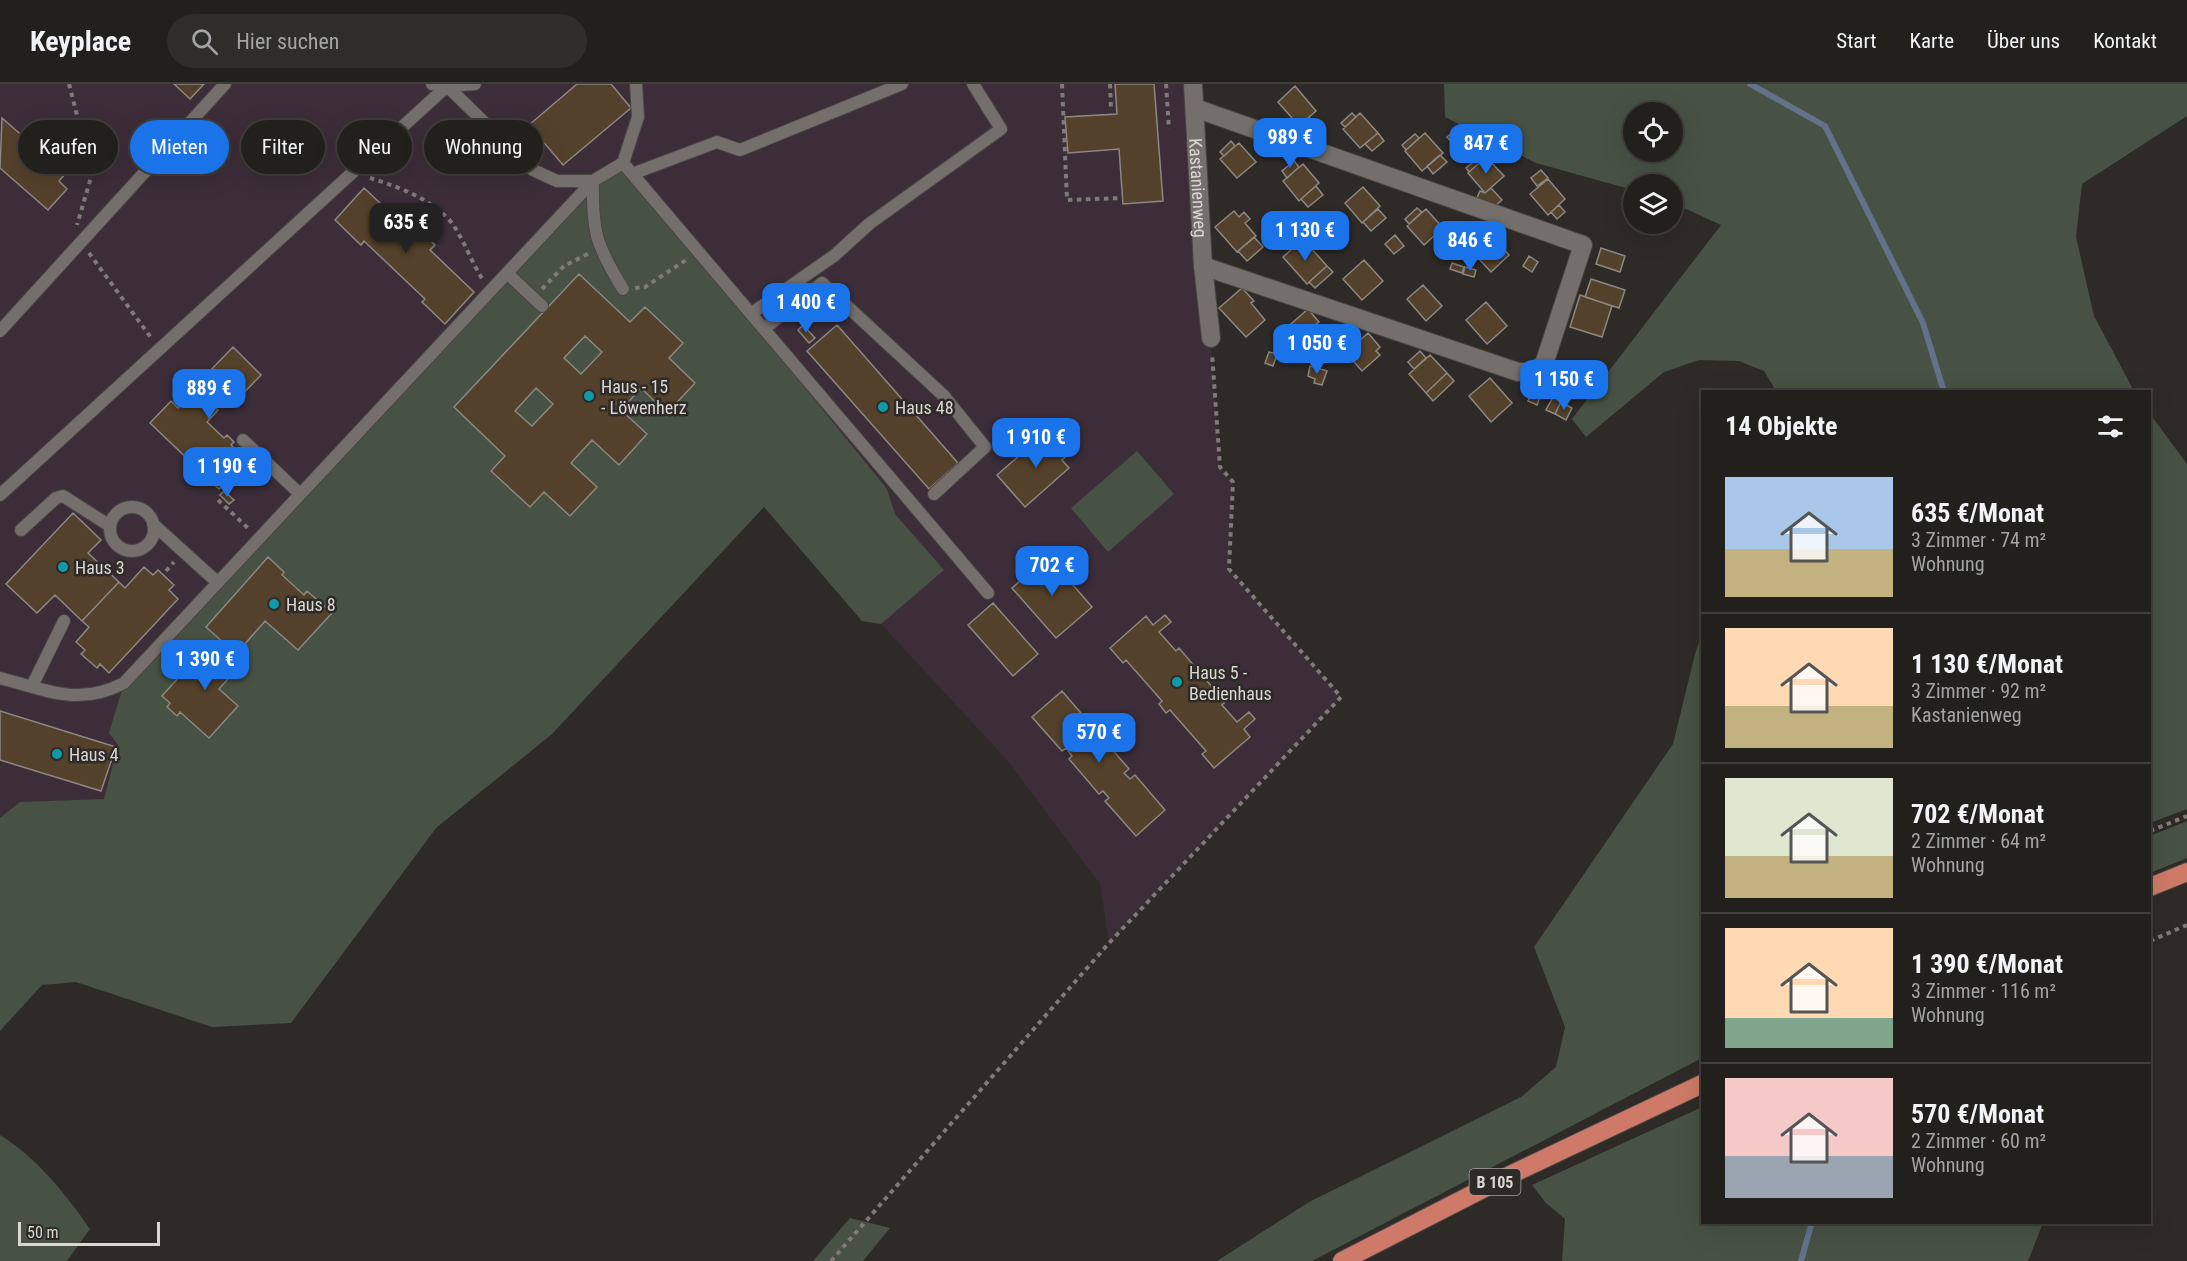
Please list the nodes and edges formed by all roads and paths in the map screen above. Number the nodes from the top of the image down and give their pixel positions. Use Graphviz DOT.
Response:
graph roads {
  1 [pos="225,84"];
  2 [pos="432,84"];
  3 [pos="475,84"];
  4 [pos="636,84"];
  5 [pos="902,84"];
  6 [pos="973,84"];
  7 [pos="1062,84"];
  8 [pos="1110,84"];
  9 [pos="1166,84"];
  10 [pos="1193,84"];
  11 [pos="447,86"];
  12 [pos="1111,108"];
  13 [pos="1194,108"];
  14 [pos="411,120"];
  15 [pos="1169,129"];
  16 [pos="623,163"];
  17 [pos="353,174"];
  18 [pos="357,174"];
  19 [pos="632,174"];
  20 [pos="593,181"];
  21 [pos="1123,198"];
  22 [pos="600,251"];
  23 [pos="698,251"];
  24 [pos="1203,266"];
  25 [pos="507,273"];
  26 [pos="623,289"];
  27 [pos="490,291"];
  28 [pos="538,302"];
  29 [pos="752,312"];
  30 [pos="765,328"];
  31 [pos="0,331"];
  32 [pos="1211,338"];
  33 [pos="243,440"];
  34 [pos="300,494"];
  35 [pos="934,494"];
  36 [pos="0,495"];
  37 [pos="218,500"];
  38 [pos="153,524"];
  39 [pos="110,526"];
  40 [pos="21,531"];
  41 [pos="259,537"];
  42 [pos="217,582"];
  43 [pos="988,593"];
  44 [pos="64,621"];
  45 [pos="0,678"];
  46 [pos="32,686"];
  47 [pos="2187,816"];
  48 [pos="2151,831"];
  49 [pos="2187,873"];
  50 [pos="2151,887"];
  51 [pos="2187,925"];
  52 [pos="2151,941"];
  53 [pos="1701,1084"];
  54 [pos="831,1261"];
  55 [pos="1342,1261"];
  1 -- 31 [label="lane"];
  2 -- 11 [label="lane"];
  3 -- 11 [label="lane"];
  4 -- 16 [label="lane"];
  5 -- 19 [label="lane"];
  6 -- 29 [label="lane"];
  7 -- 21 [label="path"];
  8 -- 12 [label="path"];
  9 -- 15 [label="path"];
  10 -- 13 [label="street, Kastanienweg"];
  11 -- 14 [label="lane"];
  11 -- 20 [label="lane"];
  13 -- 24 [label="street, Kastanienweg"];
  13 -- 24 [label="street, Kastanienweg"];
  16 -- 19 [label="lane"];
  16 -- 20 [label="lane"];
  17 -- 36 [label="lane"];
  18 -- 27 [label="path"];
  19 -- 23 [label="lane"];
  20 -- 22 [label="lane"];
  20 -- 25 [label="lane"];
  22 -- 26 [label="lane"];
  22 -- 28 [label="path"];
  23 -- 26 [label="path"];
  23 -- 29 [label="lane"];
  24 -- 32 [label="street, Kastanienweg"];
  25 -- 27 [label="lane"];
  25 -- 28 [label="lane"];
  27 -- 34 [label="lane"];
  29 -- 30 [label="lane"];
  30 -- 35 [label="lane"];
  30 -- 43 [label="lane"];
  32 -- 54 [label="path"];
  33 -- 34 [label="lane"];
  34 -- 41 [label="lane"];
  37 -- 41 [label="path"];
  38 -- 39 [label="lane"];
  38 -- 39 [label="lane"];
  38 -- 42 [label="lane"];
  39 -- 40 [label="lane"];
  41 -- 42 [label="lane"];
  42 -- 46 [label="lane"];
  44 -- 46 [label="lane"];
  45 -- 46 [label="lane"];
  47 -- 48 [label="path"];
  49 -- 50 [label="highway"];
  51 -- 52 [label="path"];
  53 -- 55 [label="highway, B 105"];
}
